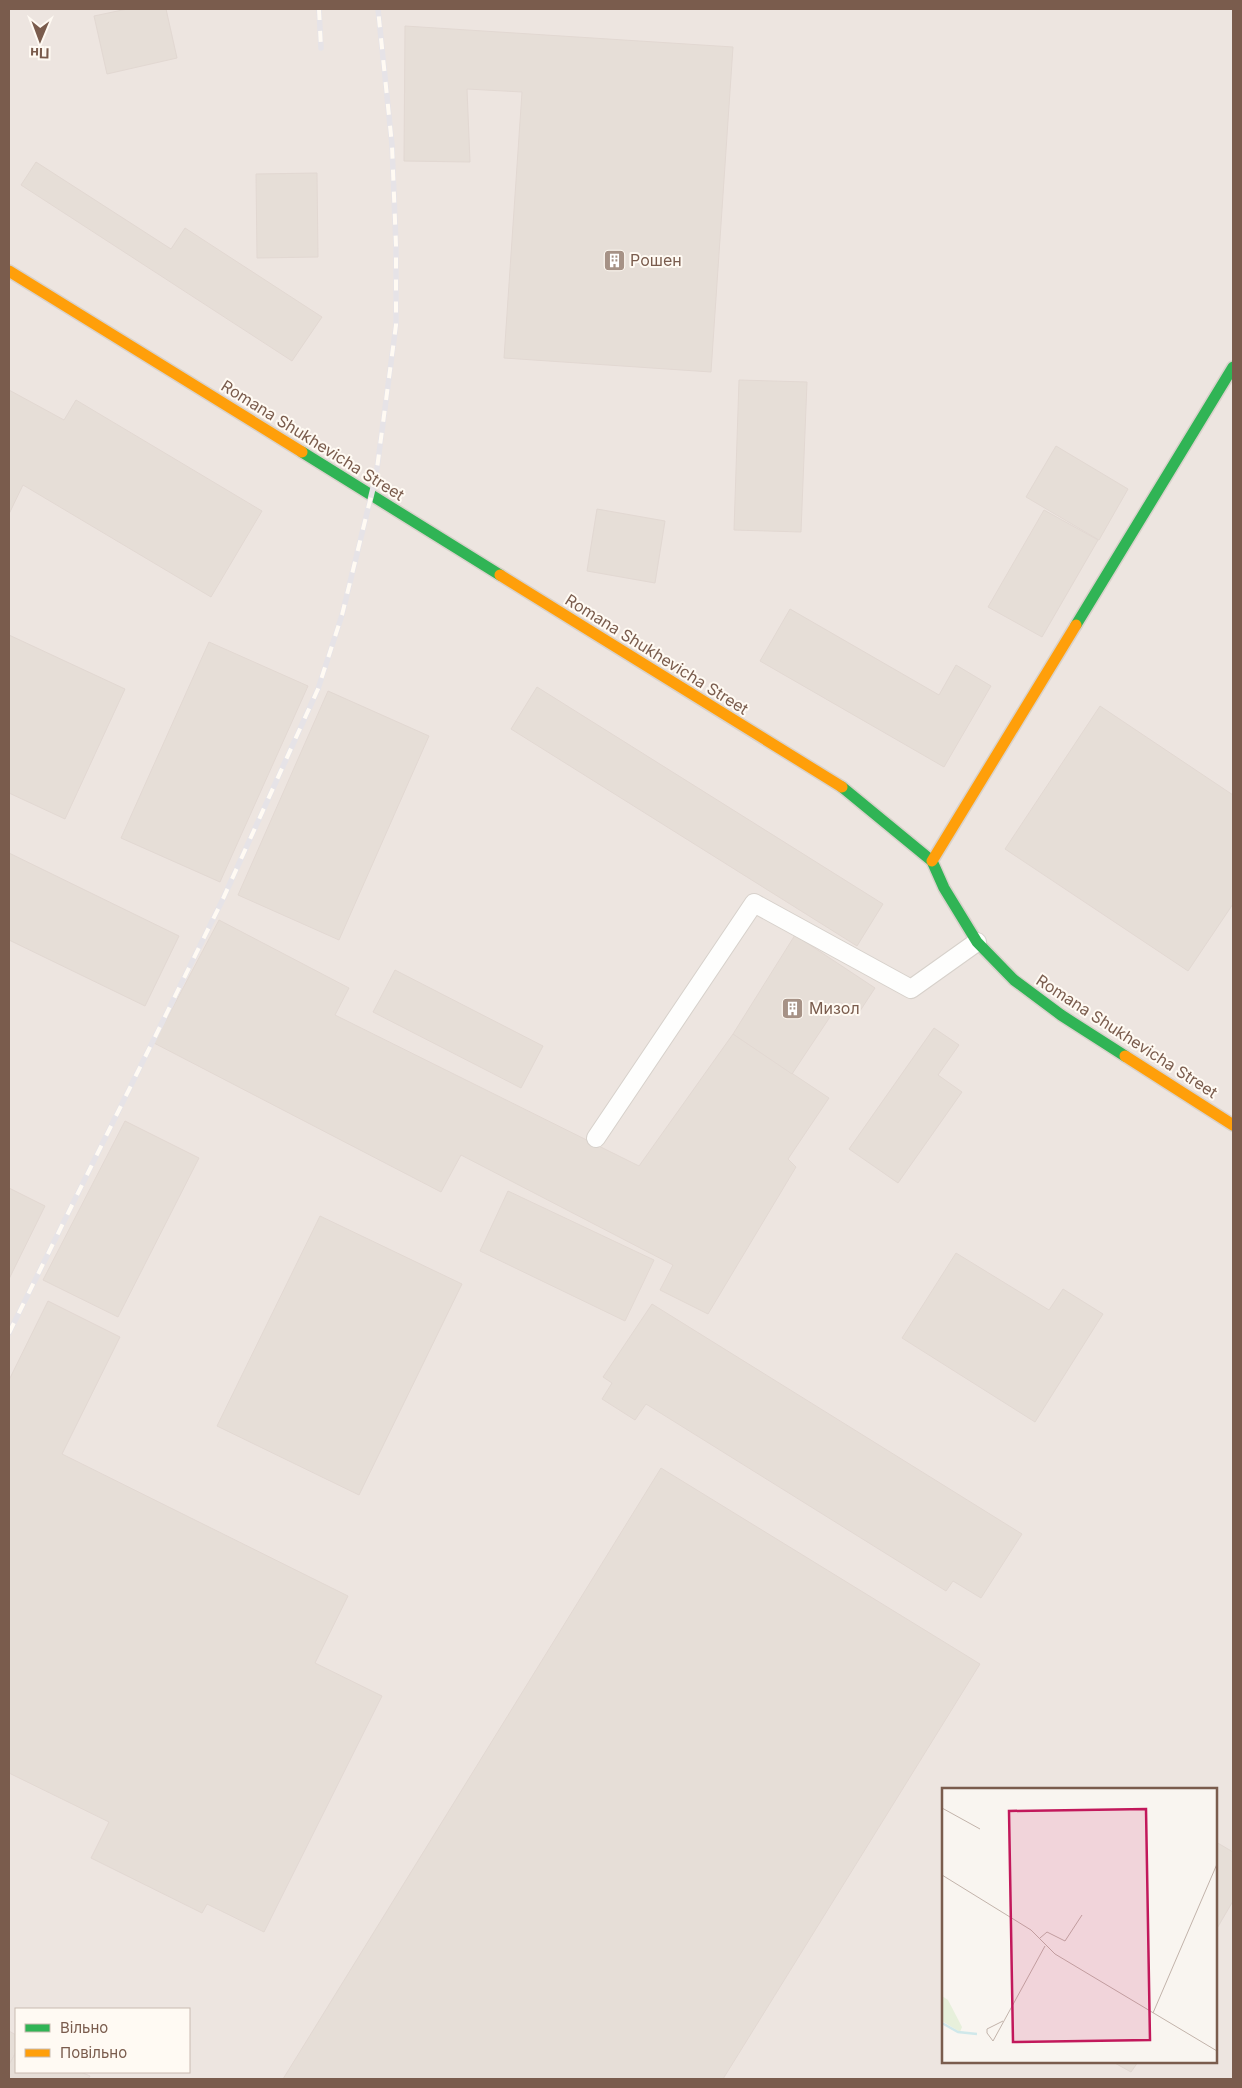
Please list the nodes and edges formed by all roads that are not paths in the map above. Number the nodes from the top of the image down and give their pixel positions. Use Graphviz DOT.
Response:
graph roads {
  1 [pos="9,271"];
  2 [pos="1233,367"];
  3 [pos="932,861"];
  4 [pos="977,942"];
  5 [pos="1233,1126"];
  6 [pos="596,1138"];
  1 -- 3 [label="street, Romana Shukhevicha Street"];
  2 -- 3 [label="street"];
  3 -- 4 [label="street, Romana Shukhevicha Street"];
  4 -- 5 [label="street, Romana Shukhevicha Street"];
  4 -- 6 [label="lane"];
}
